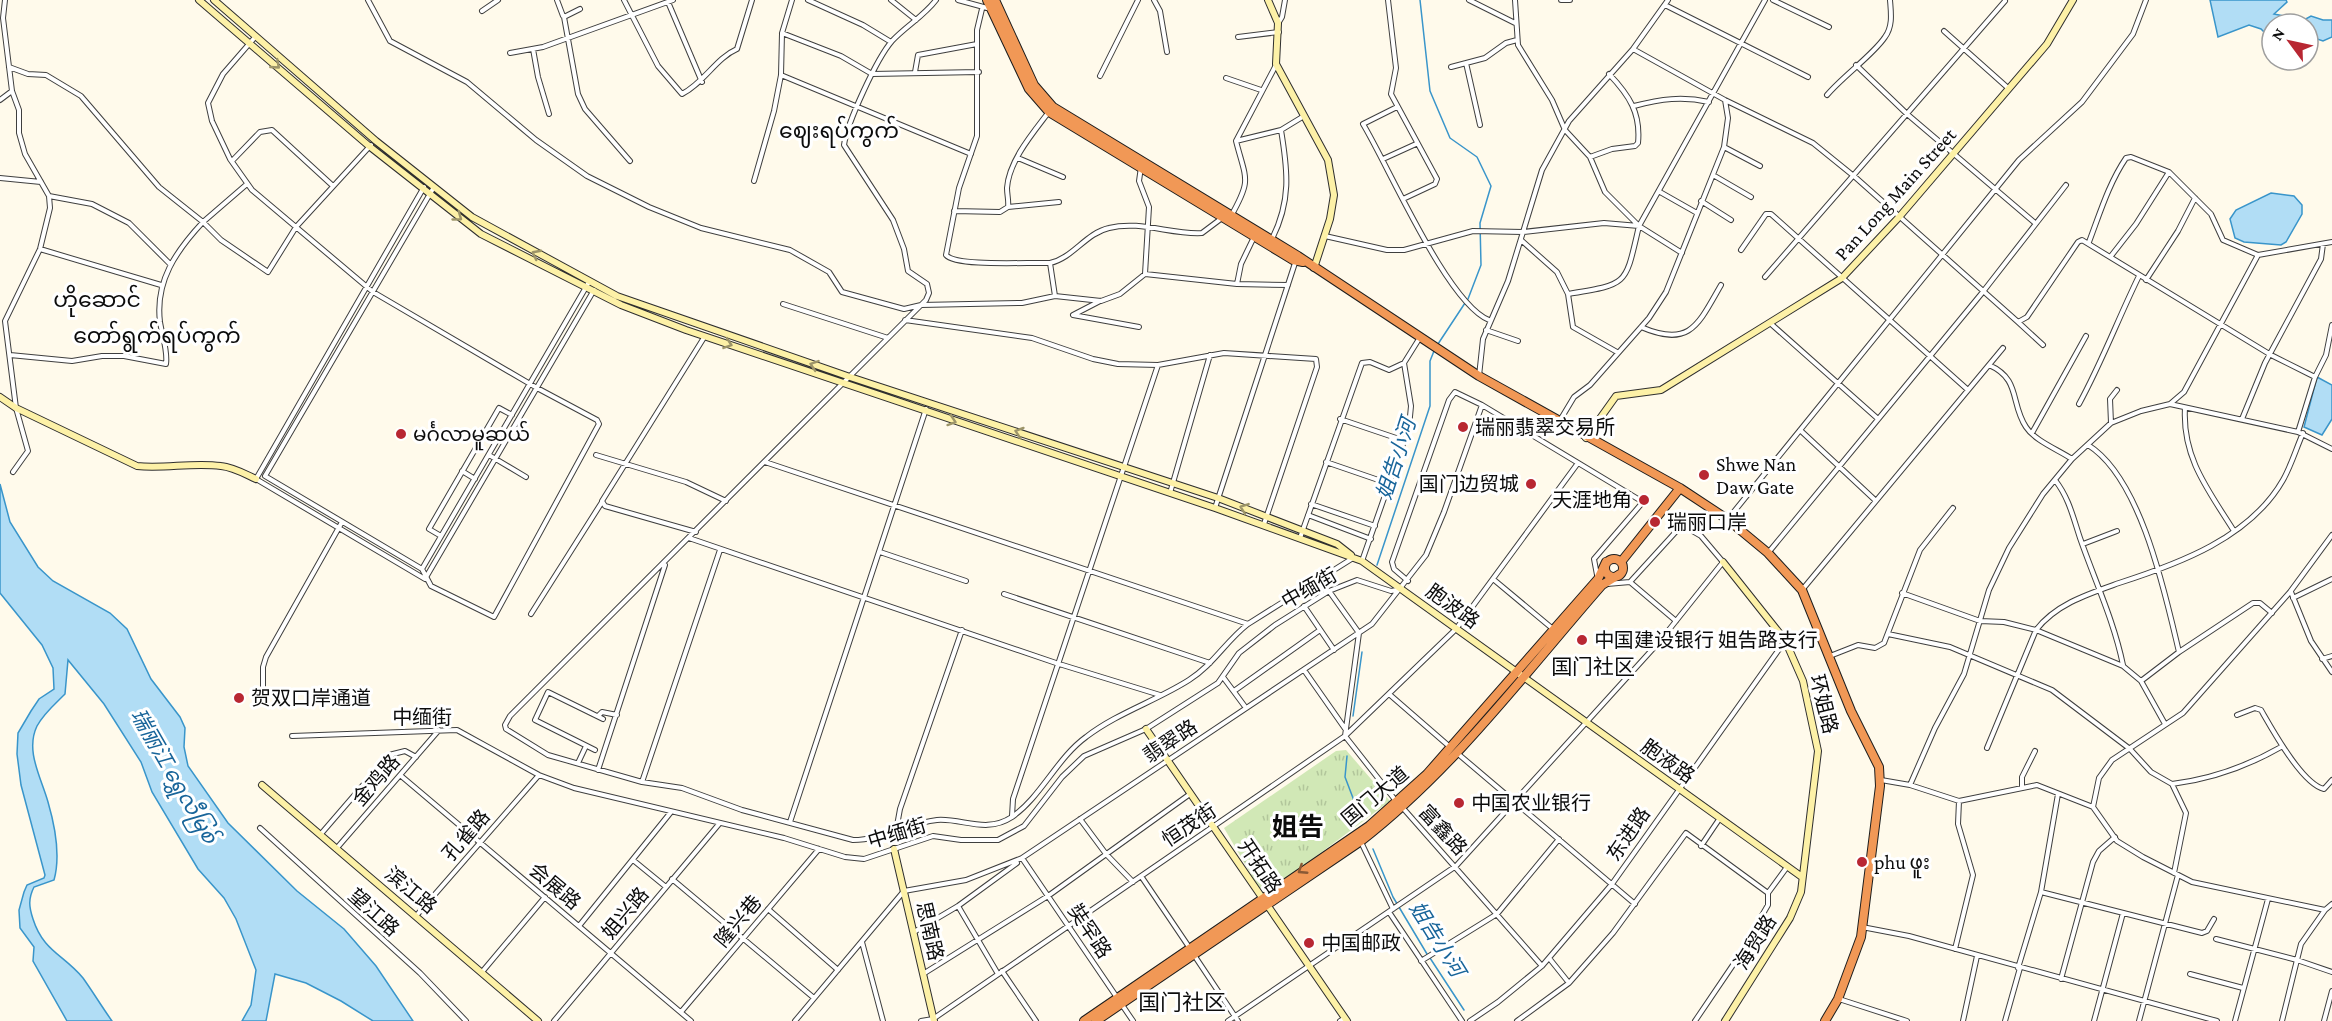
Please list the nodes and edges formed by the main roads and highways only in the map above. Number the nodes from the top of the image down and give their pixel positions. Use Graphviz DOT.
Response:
graph roads {
  1 [pos="987,0"];
  2 [pos="995,0"];
  3 [pos="1227,217"];
  4 [pos="1299,260"];
  5 [pos="1680,488"];
  6 [pos="1606,562"];
  7 [pos="1621,562"];
  8 [pos="1620,574"];
  9 [pos="1600,582"];
  10 [pos="1519,674"];
  11 [pos="1400,805"];
  12 [pos="1264,901"];
  13 [pos="1119,1001"];
  14 [pos="1084,1021"];
  15 [pos="1096,1021"];
  16 [pos="1825,1021"];
  1 -- 3 [label="highway"];
  2 -- 3 [label="highway"];
  3 -- 4 [label="highway"];
  3 -- 4 [label="highway"];
  4 -- 5 [label="highway"];
  5 -- 7 [label="highway"];
  5 -- 16 [label="highway"];
  6 -- 7 [label="highway"];
  6 -- 8 [label="highway"];
  6 -- 9 [label="highway, 国门大道"];
  7 -- 8 [label="highway"];
  8 -- 9 [label="highway, 国门大道"];
  9 -- 10 [label="highway, 国门大道"];
  9 -- 10 [label="highway, 国门大道"];
  10 -- 11 [label="highway, 国门大道"];
  11 -- 12 [label="highway, 国门大道, one-way"];
  11 -- 12 [label="highway, 国门大道"];
  12 -- 13 [label="highway, 国门大道"];
  13 -- 14 [label="highway, 国门大道"];
  13 -- 15 [label="highway, 国门大道"];
}
